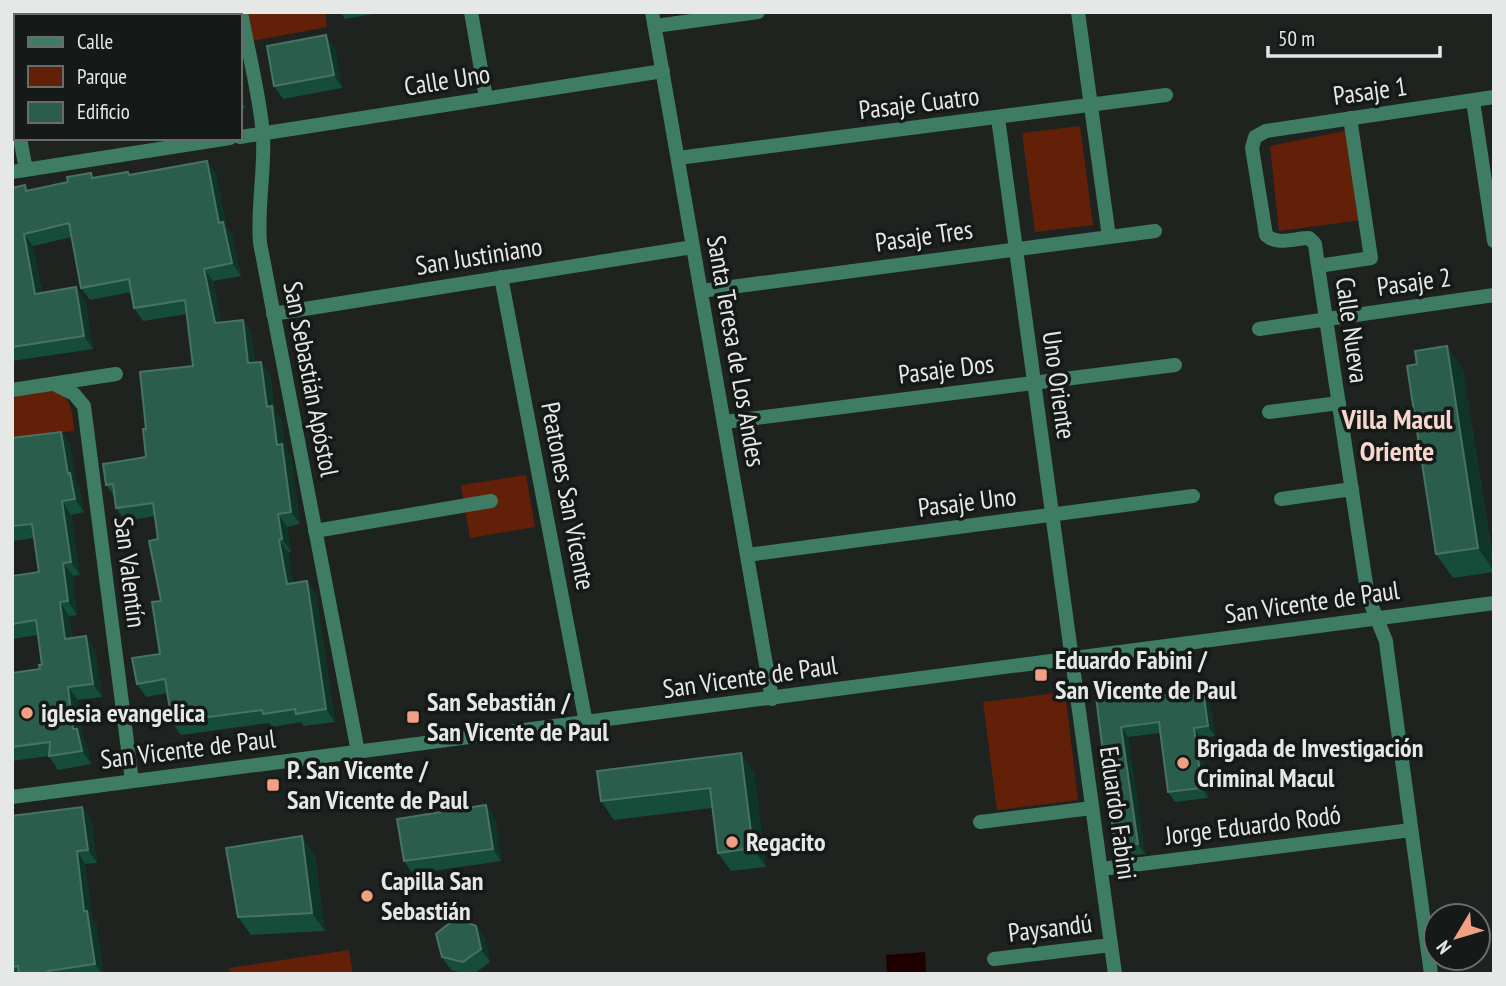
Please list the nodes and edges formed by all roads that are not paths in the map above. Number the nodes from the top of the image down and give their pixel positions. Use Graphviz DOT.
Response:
graph roads {
  1 [pos="471,12"];
  2 [pos="758,12"];
  3 [pos="1078,12"];
  4 [pos="242,18"];
  5 [pos="653,19"];
  6 [pos="663,71"];
  7 [pos="1166,95"];
  8 [pos="1494,97"];
  9 [pos="486,98"];
  10 [pos="1473,101"];
  11 [pos="1091,105"];
  12 [pos="998,118"];
  13 [pos="1350,118"];
  14 [pos="263,133"];
  15 [pos="242,137"];
  16 [pos="20,140"];
  17 [pos="217,140"];
  18 [pos="678,158"];
  19 [pos="19,171"];
  20 [pos="1154,231"];
  21 [pos="1109,237"];
  22 [pos="1494,241"];
  23 [pos="693,247"];
  24 [pos="1016,249"];
  25 [pos="1318,266"];
  26 [pos="501,277"];
  27 [pos="701,291"];
  28 [pos="1494,295"];
  29 [pos="273,313"];
  30 [pos="1326,319"];
  31 [pos="1259,329"];
  32 [pos="1175,365"];
  33 [pos="117,374"];
  34 [pos="1034,383"];
  35 [pos="54,384"];
  36 [pos="12,390"];
  37 [pos="1339,403"];
  38 [pos="1269,412"];
  39 [pos="724,422"];
  40 [pos="1352,489"];
  41 [pos="1193,496"];
  42 [pos="1281,499"];
  43 [pos="491,501"];
  44 [pos="1052,515"];
  45 [pos="315,531"];
  46 [pos="747,555"];
  47 [pos="1494,603"];
  48 [pos="1377,618"];
  49 [pos="1072,659"];
  50 [pos="772,699"];
  51 [pos="586,723"];
  52 [pos="358,752"];
  53 [pos="132,781"];
  54 [pos="12,797"];
  55 [pos="1092,808"];
  56 [pos="980,822"];
  57 [pos="1411,830"];
  58 [pos="1101,869"];
  59 [pos="1111,945"];
  60 [pos="994,959"];
  61 [pos="1115,974"];
  62 [pos="1431,974"];
  1 -- 9 [label="street"];
  2 -- 5 [label="street"];
  3 -- 11 [label="street"];
  4 -- 14 [label="street, San Sebastián Apóstol"];
  5 -- 6 [label="street, Santa Teresa de Los Andes"];
  6 -- 9 [label="street, Calle Uno"];
  6 -- 18 [label="street, Santa Teresa de Los Andes"];
  7 -- 11 [label="street, Pasaje Cuatro"];
  8 -- 10 [label="street, Pasaje 1"];
  9 -- 14 [label="street, Calle Uno"];
  10 -- 13 [label="street, Pasaje 1"];
  10 -- 22 [label="street"];
  11 -- 12 [label="street, Pasaje Cuatro"];
  11 -- 21 [label="street"];
  12 -- 18 [label="street, Pasaje Cuatro"];
  12 -- 24 [label="street, Uno Oriente"];
  13 -- 25 [label="street, Calle Nueva"];
  13 -- 25 [label="street, Pasaje 1"];
  14 -- 15 [label="street, Calle Uno"];
  14 -- 29 [label="street, San Sebastián Apóstol"];
  16 -- 19 [label="street"];
  17 -- 19 [label="street"];
  18 -- 23 [label="street, Santa Teresa de Los Andes"];
  20 -- 21 [label="street, Pasaje Tres"];
  21 -- 24 [label="street, Pasaje Tres"];
  23 -- 26 [label="street, San Justiniano"];
  23 -- 27 [label="street, Santa Teresa de Los Andes"];
  24 -- 27 [label="street, Pasaje Tres"];
  24 -- 34 [label="street, Uno Oriente"];
  25 -- 30 [label="street, Calle Nueva"];
  26 -- 29 [label="street, San Justiniano"];
  26 -- 51 [label="street, Peatones San Vicente"];
  27 -- 39 [label="street, Santa Teresa de Los Andes"];
  28 -- 30 [label="street, Pasaje 2"];
  29 -- 45 [label="street, San Sebastián Apóstol"];
  30 -- 31 [label="street, Pasaje 2"];
  30 -- 37 [label="street, Calle Nueva"];
  32 -- 34 [label="street, Pasaje Dos"];
  33 -- 35 [label="street"];
  34 -- 39 [label="street, Pasaje Dos"];
  34 -- 44 [label="street, Uno Oriente"];
  35 -- 36 [label="street"];
  35 -- 53 [label="street, San Valentín"];
  37 -- 38 [label="street"];
  37 -- 40 [label="street, Calle Nueva"];
  39 -- 46 [label="street, Santa Teresa de Los Andes"];
  40 -- 42 [label="street"];
  40 -- 48 [label="street, Calle Nueva"];
  41 -- 44 [label="street, Pasaje Uno"];
  43 -- 45 [label="street"];
  44 -- 46 [label="street, Pasaje Uno"];
  44 -- 49 [label="street, Uno Oriente"];
  45 -- 52 [label="street, San Sebastián Apóstol"];
  46 -- 50 [label="street, Santa Teresa de Los Andes"];
  47 -- 48 [label="street, San Vicente de Paul"];
  48 -- 49 [label="street, San Vicente de Paul"];
  48 -- 57 [label="street, Calle Nueva"];
  49 -- 50 [label="street, San Vicente de Paul"];
  49 -- 55 [label="street, Eduardo Fabini"];
  50 -- 51 [label="street, San Vicente de Paul"];
  51 -- 52 [label="street, San Vicente de Paul"];
  52 -- 53 [label="street, San Vicente de Paul"];
  53 -- 54 [label="street, San Vicente de Paul"];
  55 -- 56 [label="street"];
  55 -- 58 [label="street, Eduardo Fabini"];
  57 -- 58 [label="street, Jorge Eduardo Rodó"];
  57 -- 62 [label="street, Calle Nueva"];
  58 -- 59 [label="street, Eduardo Fabini"];
  59 -- 60 [label="street, Paysandú"];
  59 -- 61 [label="street, Eduardo Fabini"];
}
